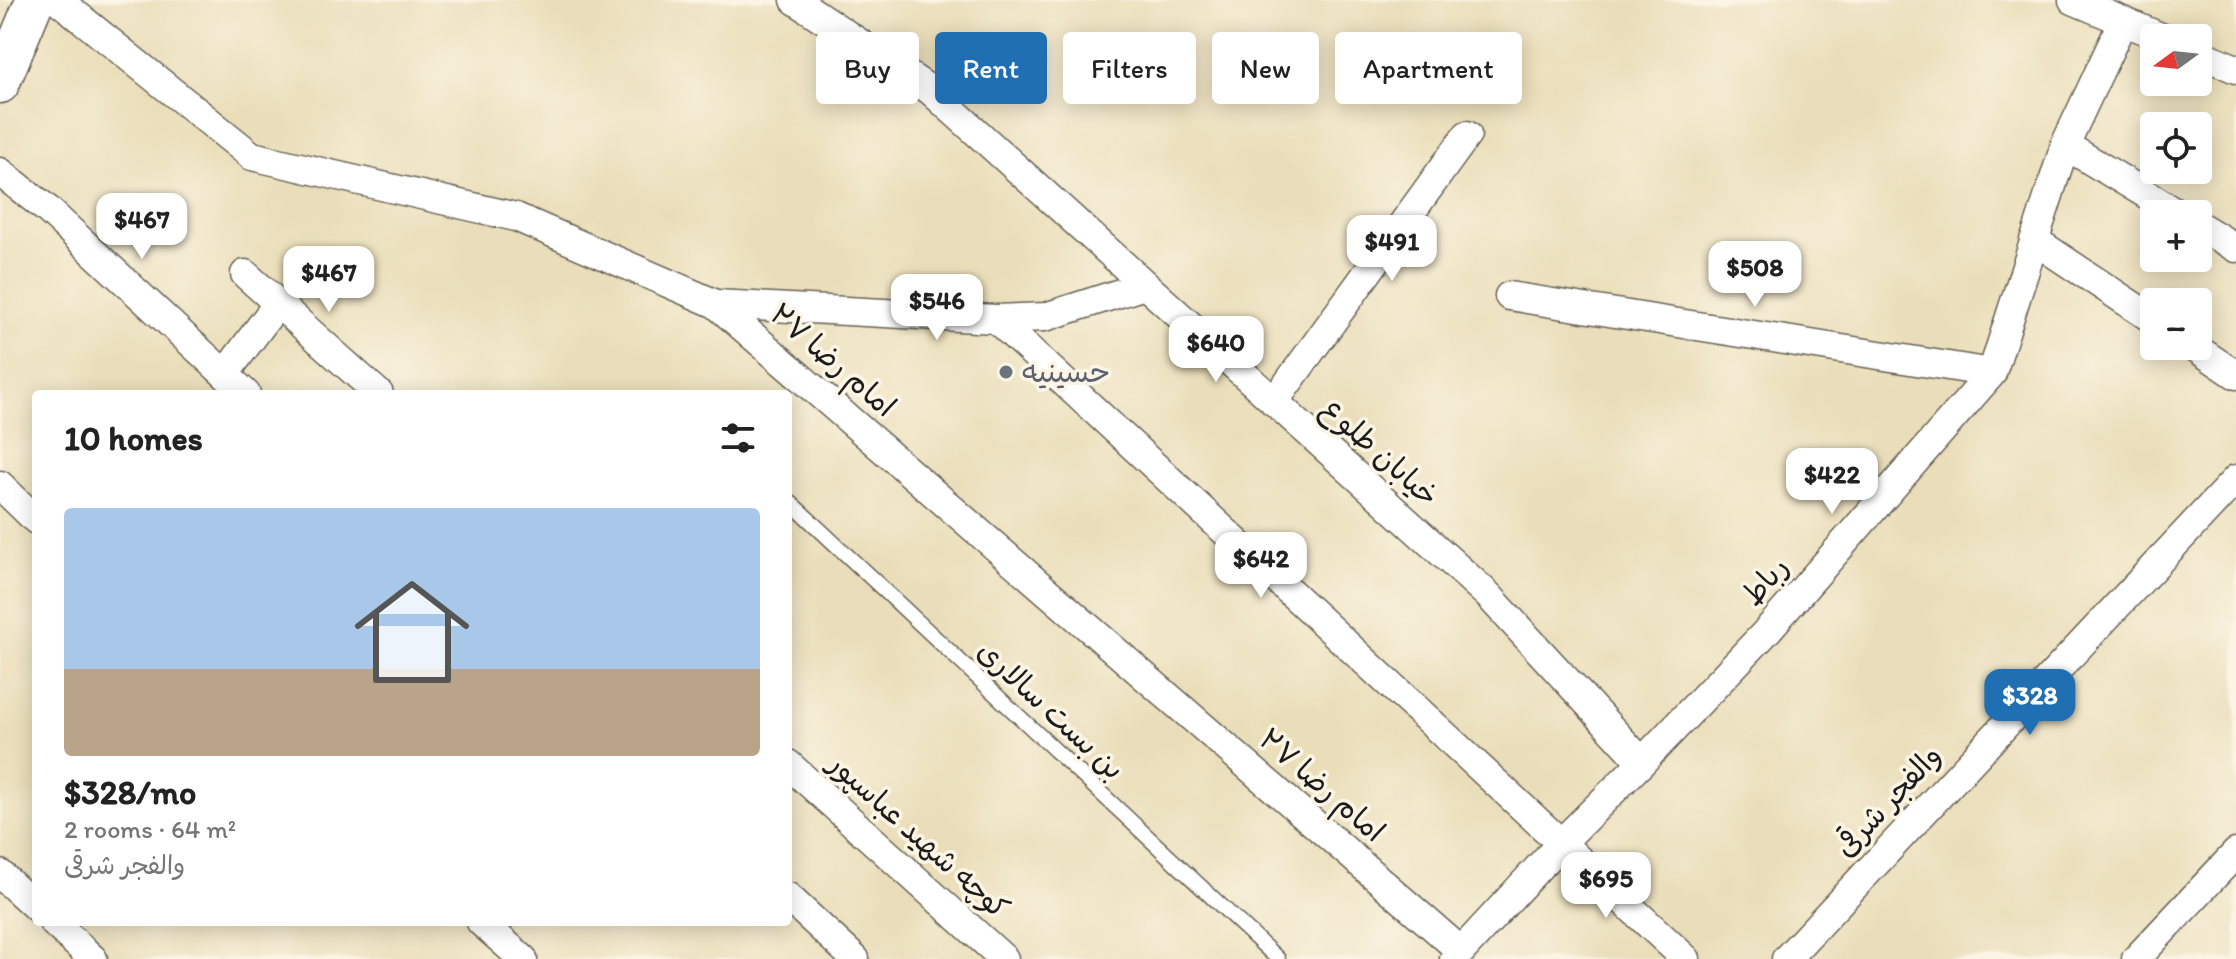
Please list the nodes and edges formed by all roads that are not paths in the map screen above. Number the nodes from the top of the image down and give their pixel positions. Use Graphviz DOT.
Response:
graph roads {
  1 [pos="35,0"];
  2 [pos="58,0"];
  3 [pos="795,0"];
  4 [pos="2073,0"];
  5 [pos="2123,21"];
  6 [pos="2140,28"];
  7 [pos="2212,59"];
  8 [pos="2236,69"];
  9 [pos="0,84"];
  10 [pos="1467,135"];
  11 [pos="2065,145"];
  12 [pos="0,172"];
  13 [pos="2156,200"];
  14 [pos="2212,233"];
  15 [pos="2034,240"];
  16 [pos="2236,248"];
  17 [pos="245,274"];
  18 [pos="1145,285"];
  19 [pos="1509,296"];
  20 [pos="278,303"];
  21 [pos="716,304"];
  22 [pos="2140,311"];
  23 [pos="996,319"];
  24 [pos="2212,359"];
  25 [pos="1992,373"];
  26 [pos="225,374"];
  27 [pos="2236,375"];
  28 [pos="242,390"];
  29 [pos="375,390"];
  30 [pos="1274,402"];
  31 [pos="2236,479"];
  32 [pos="0,485"];
  33 [pos="792,504"];
  34 [pos="32,516"];
  35 [pos="1642,762"];
  36 [pos="792,768"];
  37 [pos="1562,842"];
  38 [pos="2236,853"];
  39 [pos="0,874"];
  40 [pos="792,901"];
  41 [pos="32,903"];
  42 [pos="57,926"];
  43 [pos="486,926"];
  44 [pos="1458,955"];
  45 [pos="93,959"];
  46 [pos="523,959"];
  47 [pos="855,959"];
  48 [pos="1004,959"];
  49 [pos="1278,959"];
  50 [pos="1686,959"];
  51 [pos="1786,959"];
  52 [pos="2136,959"];
  1 -- 9 [label="main road"];
  2 -- 21 [label="street, امام رضا ۲۷"];
  3 -- 18 [label="street, خیابان طلوع"];
  4 -- 5 [label="street"];
  5 -- 6 [label="street"];
  5 -- 11 [label="street, رباط"];
  7 -- 8 [label="street"];
  10 -- 30 [label="street"];
  11 -- 13 [label="street"];
  11 -- 15 [label="street, رباط"];
  12 -- 26 [label="street"];
  14 -- 16 [label="street"];
  15 -- 22 [label="street"];
  15 -- 25 [label="street, رباط"];
  17 -- 20 [label="street"];
  18 -- 23 [label="street"];
  18 -- 30 [label="street, خیابان طلوع"];
  19 -- 25 [label="street"];
  20 -- 26 [label="street"];
  20 -- 29 [label="street"];
  21 -- 23 [label="street"];
  21 -- 44 [label="street, امام رضا ۲۷"];
  23 -- 37 [label="street"];
  24 -- 27 [label="street"];
  25 -- 35 [label="street, رباط"];
  26 -- 28 [label="street"];
  30 -- 35 [label="street, خیابان طلوع"];
  31 -- 51 [label="street, والفجر شرقی"];
  32 -- 34 [label="street"];
  33 -- 49 [label="lane, بن بست سالاری"];
  35 -- 37 [label="street, رباط"];
  36 -- 48 [label="street, کوچه شهید عباسپور"];
  37 -- 44 [label="street, رباط"];
  37 -- 50 [label="street"];
  38 -- 52 [label="street"];
  39 -- 41 [label="street"];
  40 -- 47 [label="street"];
  42 -- 45 [label="street"];
  43 -- 46 [label="street"];
}
